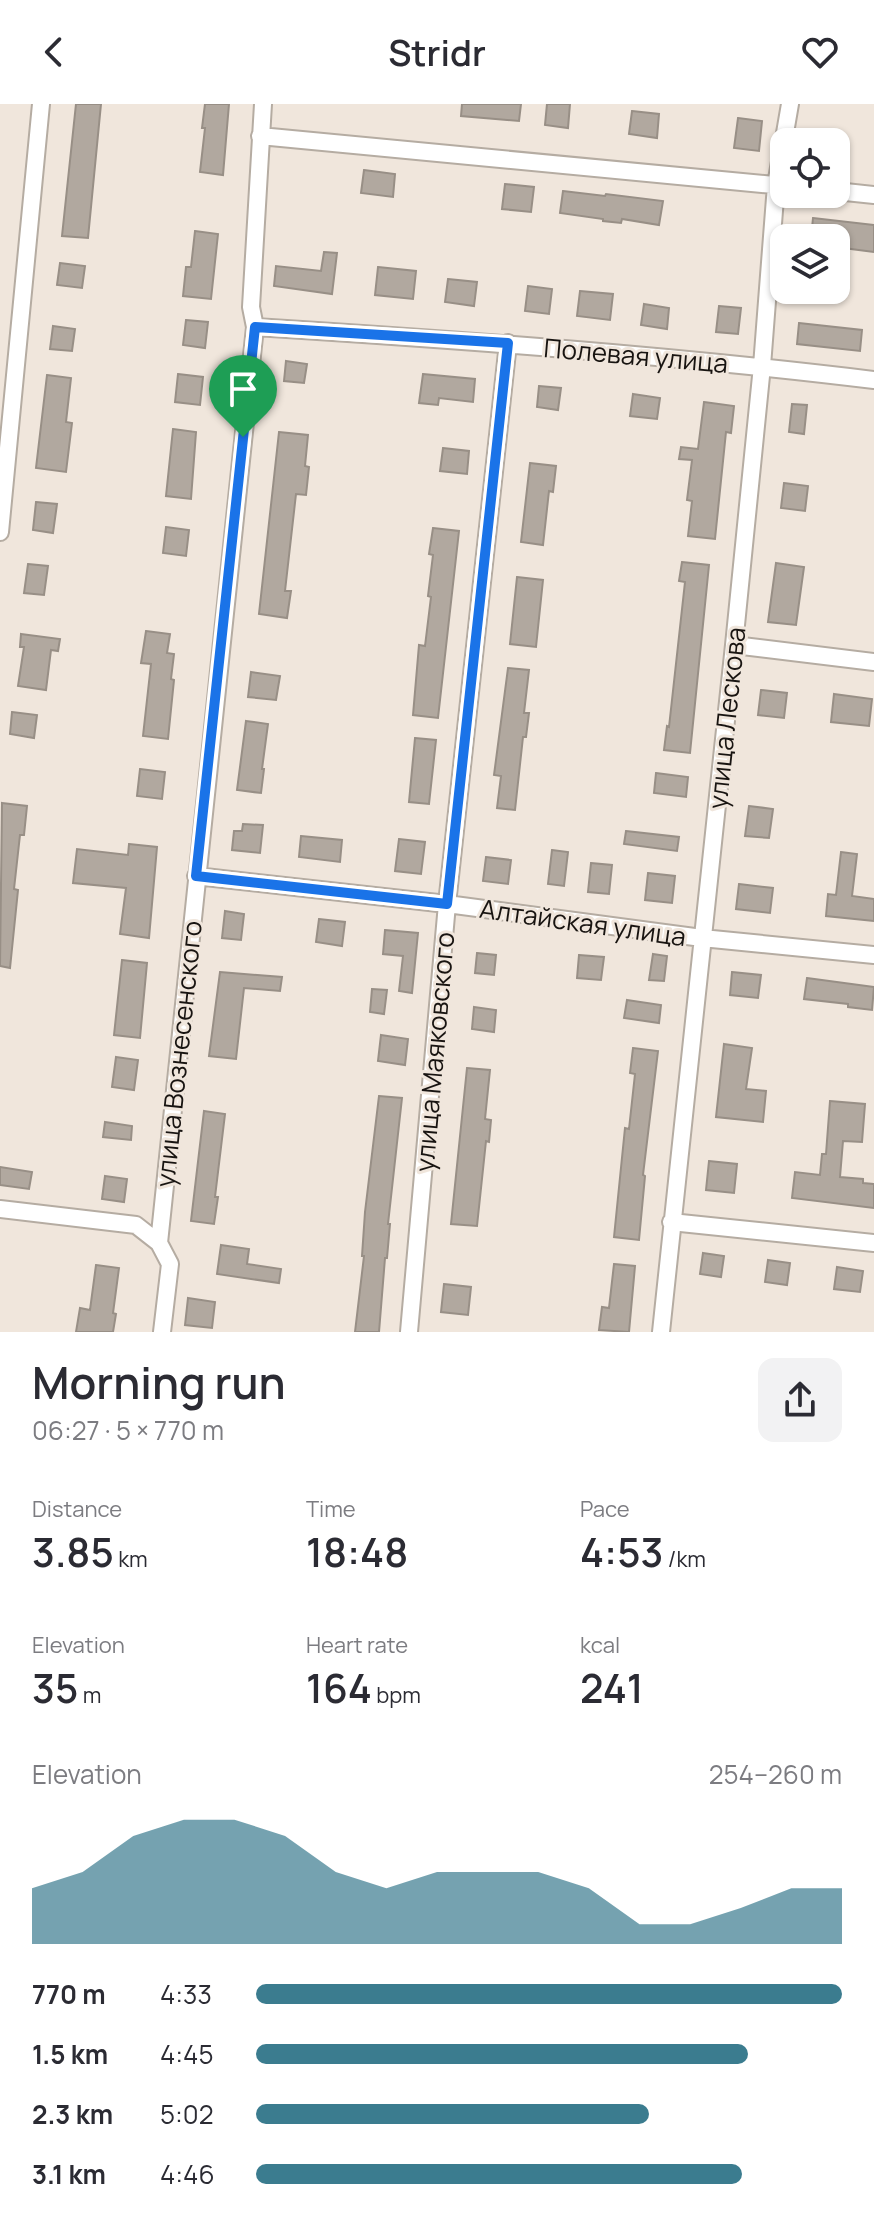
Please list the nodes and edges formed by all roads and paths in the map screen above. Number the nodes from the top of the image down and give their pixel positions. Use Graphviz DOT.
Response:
graph roads {
  1 [pos="41,104"];
  2 [pos="263,104"];
  3 [pos="790,104"];
  4 [pos="787,128"];
  5 [pos="260,136"];
  6 [pos="770,184"];
  7 [pos="850,192"];
  8 [pos="874,195"];
  9 [pos="778,208"];
  10 [pos="255,327"];
  11 [pos="508,343"];
  12 [pos="762,366"];
  13 [pos="874,380"];
  14 [pos="0,532"];
  15 [pos="734,645"];
  16 [pos="874,662"];
  17 [pos="196,876"];
  18 [pos="447,904"];
  19 [pos="702,938"];
  20 [pos="874,955"];
  21 [pos="0,1209"];
  22 [pos="671,1222"];
  23 [pos="159,1243"];
  24 [pos="874,1243"];
  25 [pos="162,1332"];
  26 [pos="409,1332"];
  27 [pos="661,1332"];
  1 -- 14 [label="street"];
  2 -- 5 [label="street, улица Вознесенского"];
  3 -- 4 [label="street, улица Лескова"];
  5 -- 6 [label="street"];
  5 -- 10 [label="street, улица Вознесенского"];
  7 -- 8 [label="street"];
  9 -- 12 [label="street, улица Лескова"];
  10 -- 11 [label="street, Полевая улица"];
  10 -- 17 [label="street, улица Вознесенского"];
  11 -- 12 [label="street, Полевая улица"];
  11 -- 18 [label="street, улица Маяковского"];
  12 -- 13 [label="street, Полевая улица"];
  12 -- 15 [label="street, улица Лескова"];
  15 -- 16 [label="street"];
  15 -- 19 [label="street, улица Лескова"];
  17 -- 18 [label="street, Алтайская улица"];
  17 -- 23 [label="street, улица Вознесенского"];
  18 -- 19 [label="street, Алтайская улица"];
  18 -- 26 [label="street, улица Маяковского"];
  19 -- 20 [label="street, Алтайская улица"];
  19 -- 22 [label="street, улица Лескова"];
  21 -- 23 [label="street"];
  22 -- 24 [label="street"];
  22 -- 27 [label="street, улица Лескова"];
  23 -- 25 [label="street, улица Вознесенского"];
}
